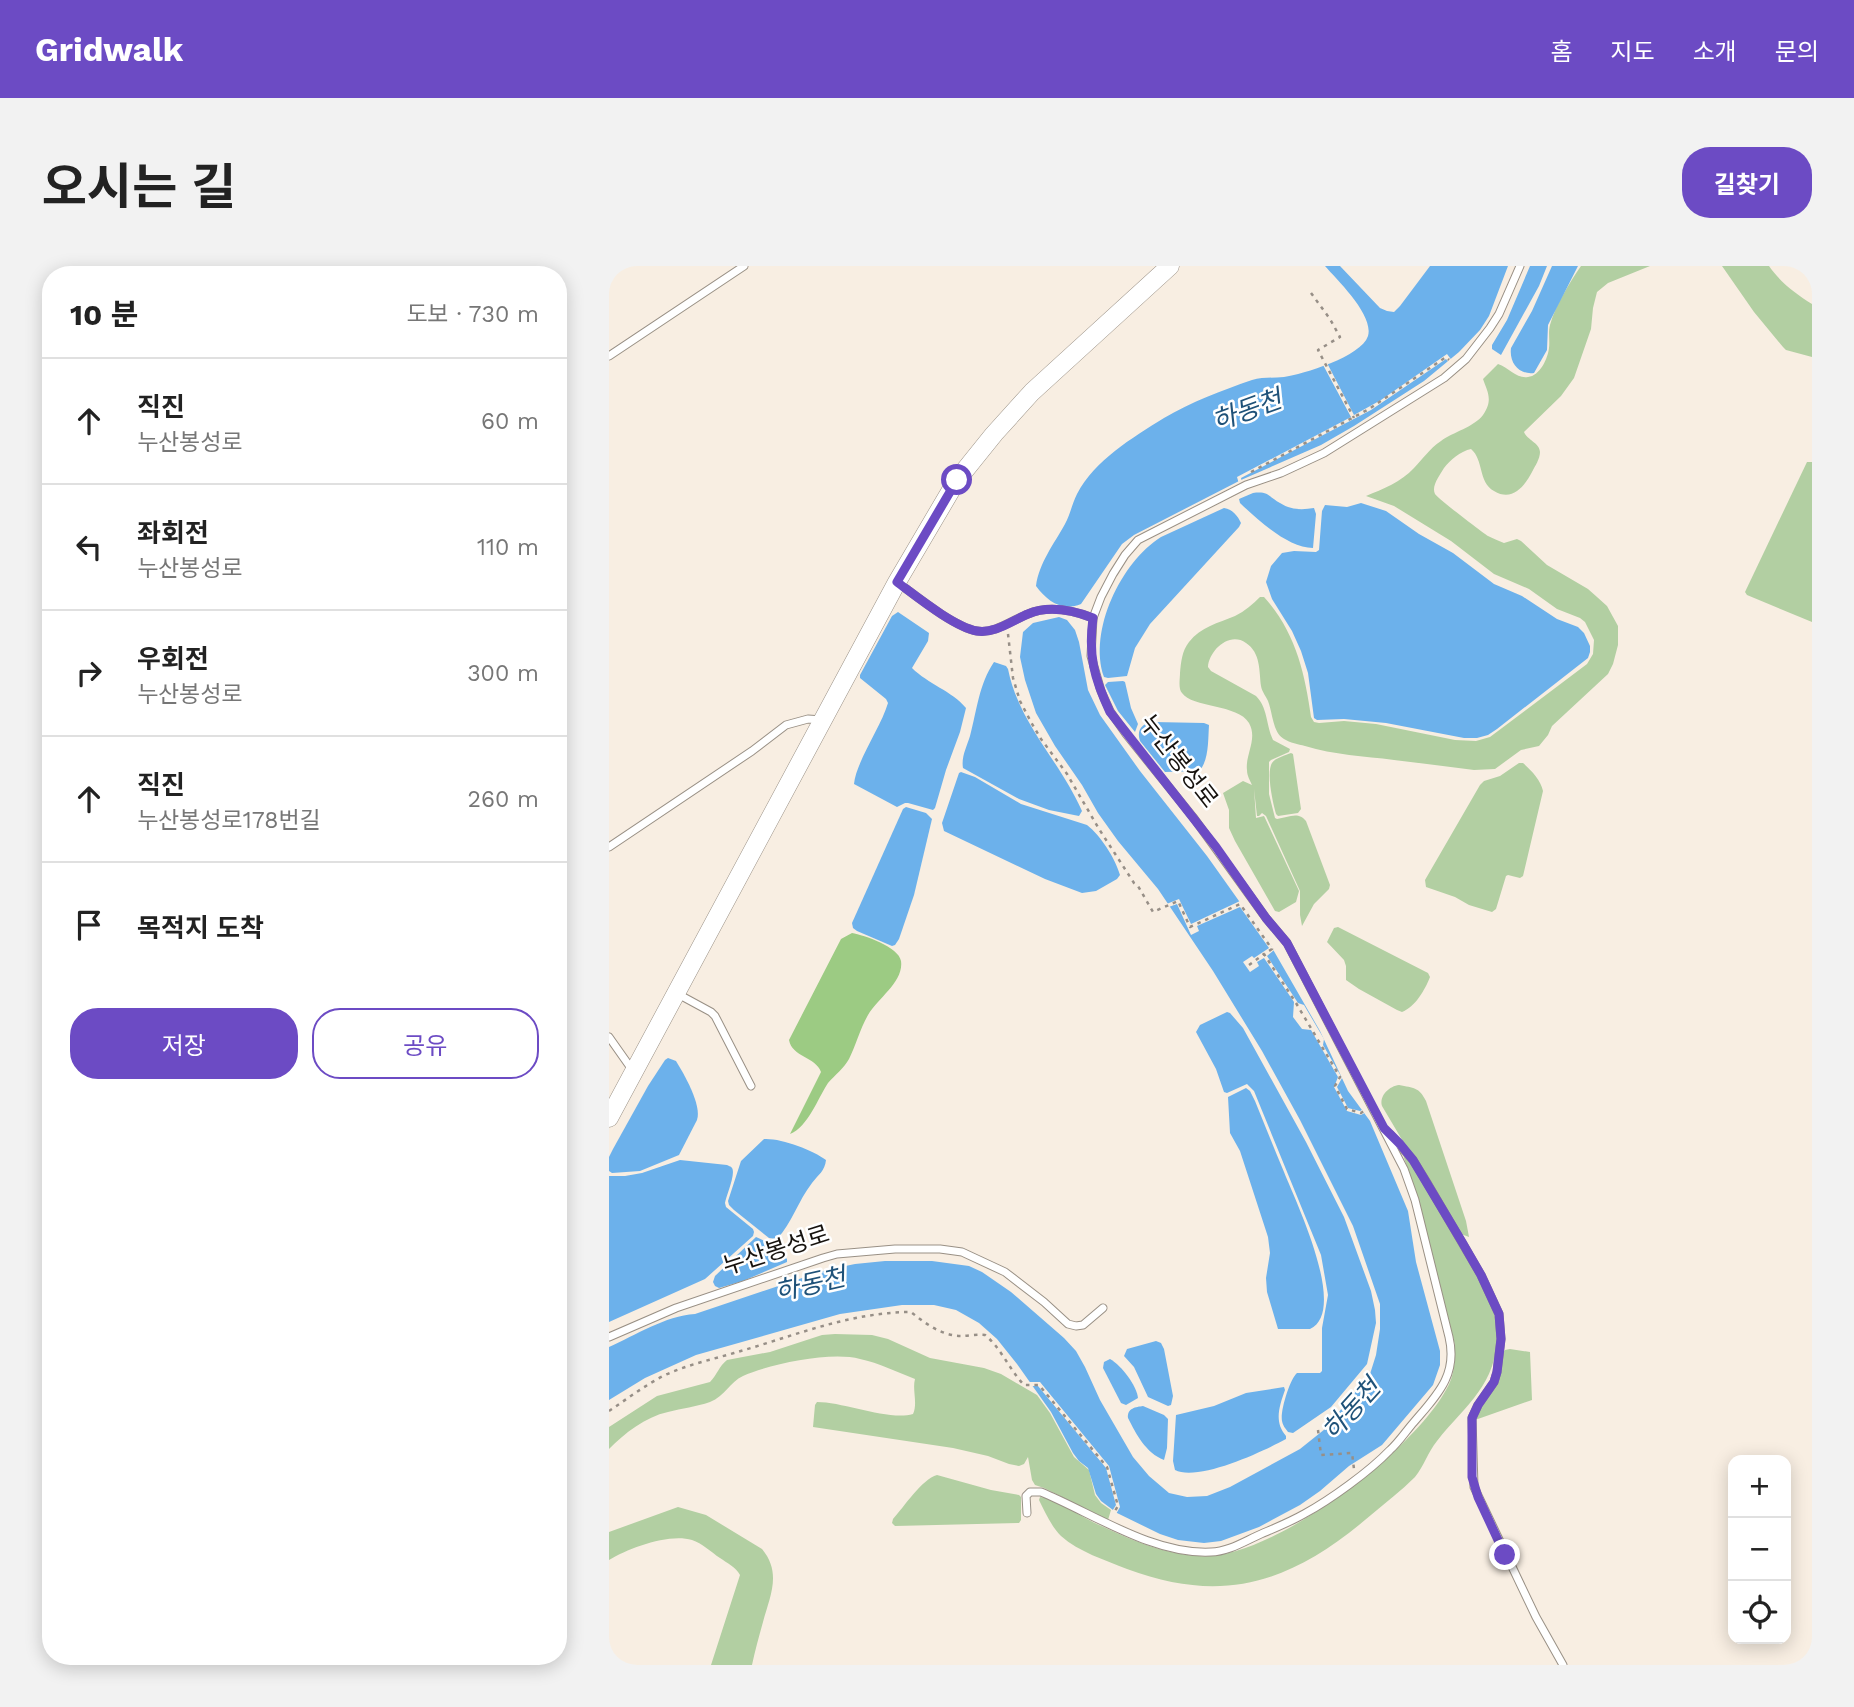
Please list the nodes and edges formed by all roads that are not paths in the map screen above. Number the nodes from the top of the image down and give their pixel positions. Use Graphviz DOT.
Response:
graph roads {
  1 [pos="744,266"];
  2 [pos="1170,266"];
  3 [pos="1520,266"];
  4 [pos="609,356"];
  5 [pos="897,582"];
  6 [pos="1093,618"];
  7 [pos="823,720"];
  8 [pos="609,847"];
  9 [pos="676,992"];
  10 [pos="609,1037"];
  11 [pos="633,1071"];
  12 [pos="751,1086"];
  13 [pos="609,1118"];
  14 [pos="1384,1128"];
  15 [pos="1103,1308"];
  16 [pos="609,1338"];
  17 [pos="1027,1513"];
  18 [pos="1563,1665"];
  1 -- 4 [label="lane"];
  2 -- 5 [label="street"];
  3 -- 6 [label="lane"];
  5 -- 6 [label="lane"];
  5 -- 7 [label="street"];
  6 -- 14 [label="lane, 누산봉성로"];
  7 -- 8 [label="lane"];
  7 -- 9 [label="street"];
  9 -- 11 [label="street"];
  9 -- 12 [label="lane"];
  10 -- 11 [label="lane"];
  11 -- 13 [label="street"];
  14 -- 17 [label="lane"];
  14 -- 18 [label="lane"];
  15 -- 16 [label="lane, 누산봉성로"];
}
